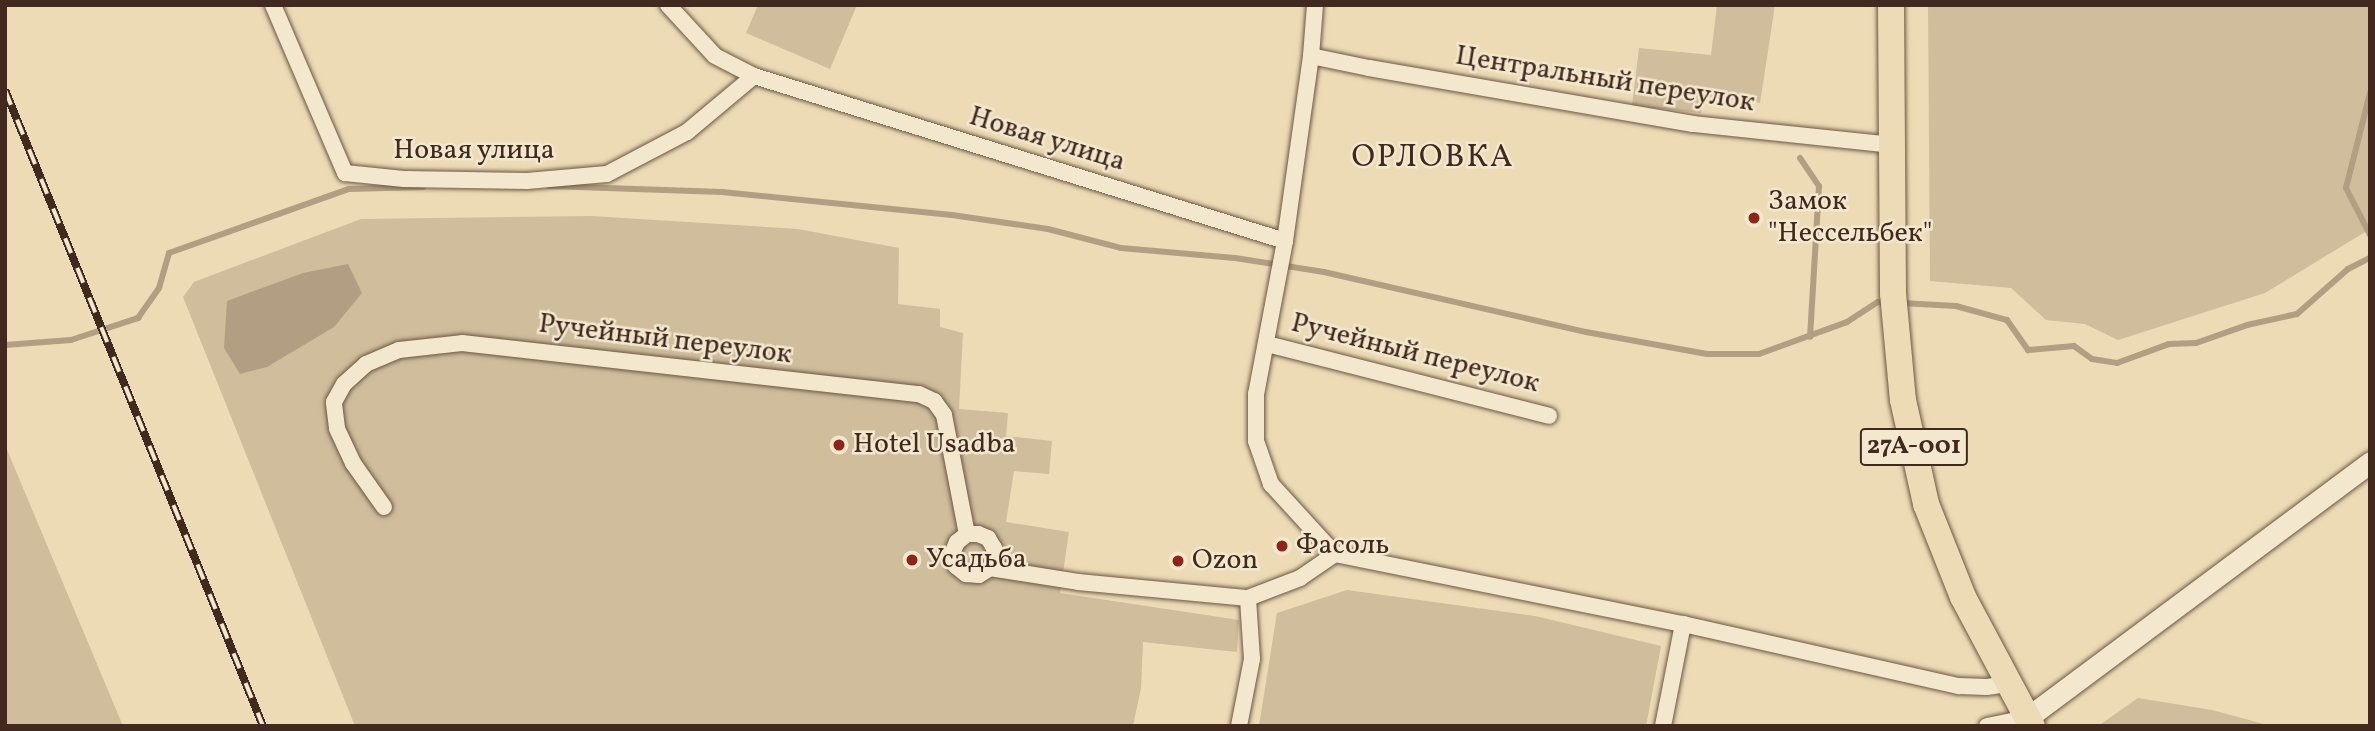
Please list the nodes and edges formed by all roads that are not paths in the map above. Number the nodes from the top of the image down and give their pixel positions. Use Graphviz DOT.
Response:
graph roads {
  1 [pos="273,5"];
  2 [pos="668,5"];
  3 [pos="1315,5"];
  4 [pos="1891,5"];
  5 [pos="1311,55"];
  6 [pos="754,76"];
  7 [pos="1892,145"];
  8 [pos="1284,242"];
  9 [pos="1267,344"];
  10 [pos="1549,416"];
  11 [pos="2370,462"];
  12 [pos="384,507"];
  13 [pos="967,534"];
  14 [pos="1335,554"];
  15 [pos="990,568"];
  16 [pos="1248,598"];
  17 [pos="1683,624"];
  18 [pos="2009,684"];
  19 [pos="2030,722"];
  20 [pos="1239,726"];
  21 [pos="1663,726"];
  22 [pos="1987,726"];
  1 -- 6 [label="street, Новая улица"];
  2 -- 6 [label="street, Новая улица"];
  3 -- 5 [label="street"];
  4 -- 7 [label="main road, 27А-001"];
  5 -- 7 [label="street, Центральный переулок"];
  5 -- 8 [label="street"];
  6 -- 8 [label="street, Новая улица"];
  7 -- 18 [label="main road, 27А-001"];
  8 -- 9 [label="street"];
  9 -- 10 [label="street, Ручейный переулок"];
  9 -- 14 [label="street"];
  11 -- 19 [label="street"];
  12 -- 13 [label="street, Ручейный переулок"];
  13 -- 15 [label="street"];
  13 -- 15 [label="street"];
  14 -- 16 [label="street"];
  14 -- 17 [label="street"];
  15 -- 16 [label="street"];
  16 -- 20 [label="street"];
  17 -- 18 [label="street"];
  17 -- 21 [label="street"];
  18 -- 19 [label="main road, 27А-001"];
  19 -- 22 [label="street"];
}
